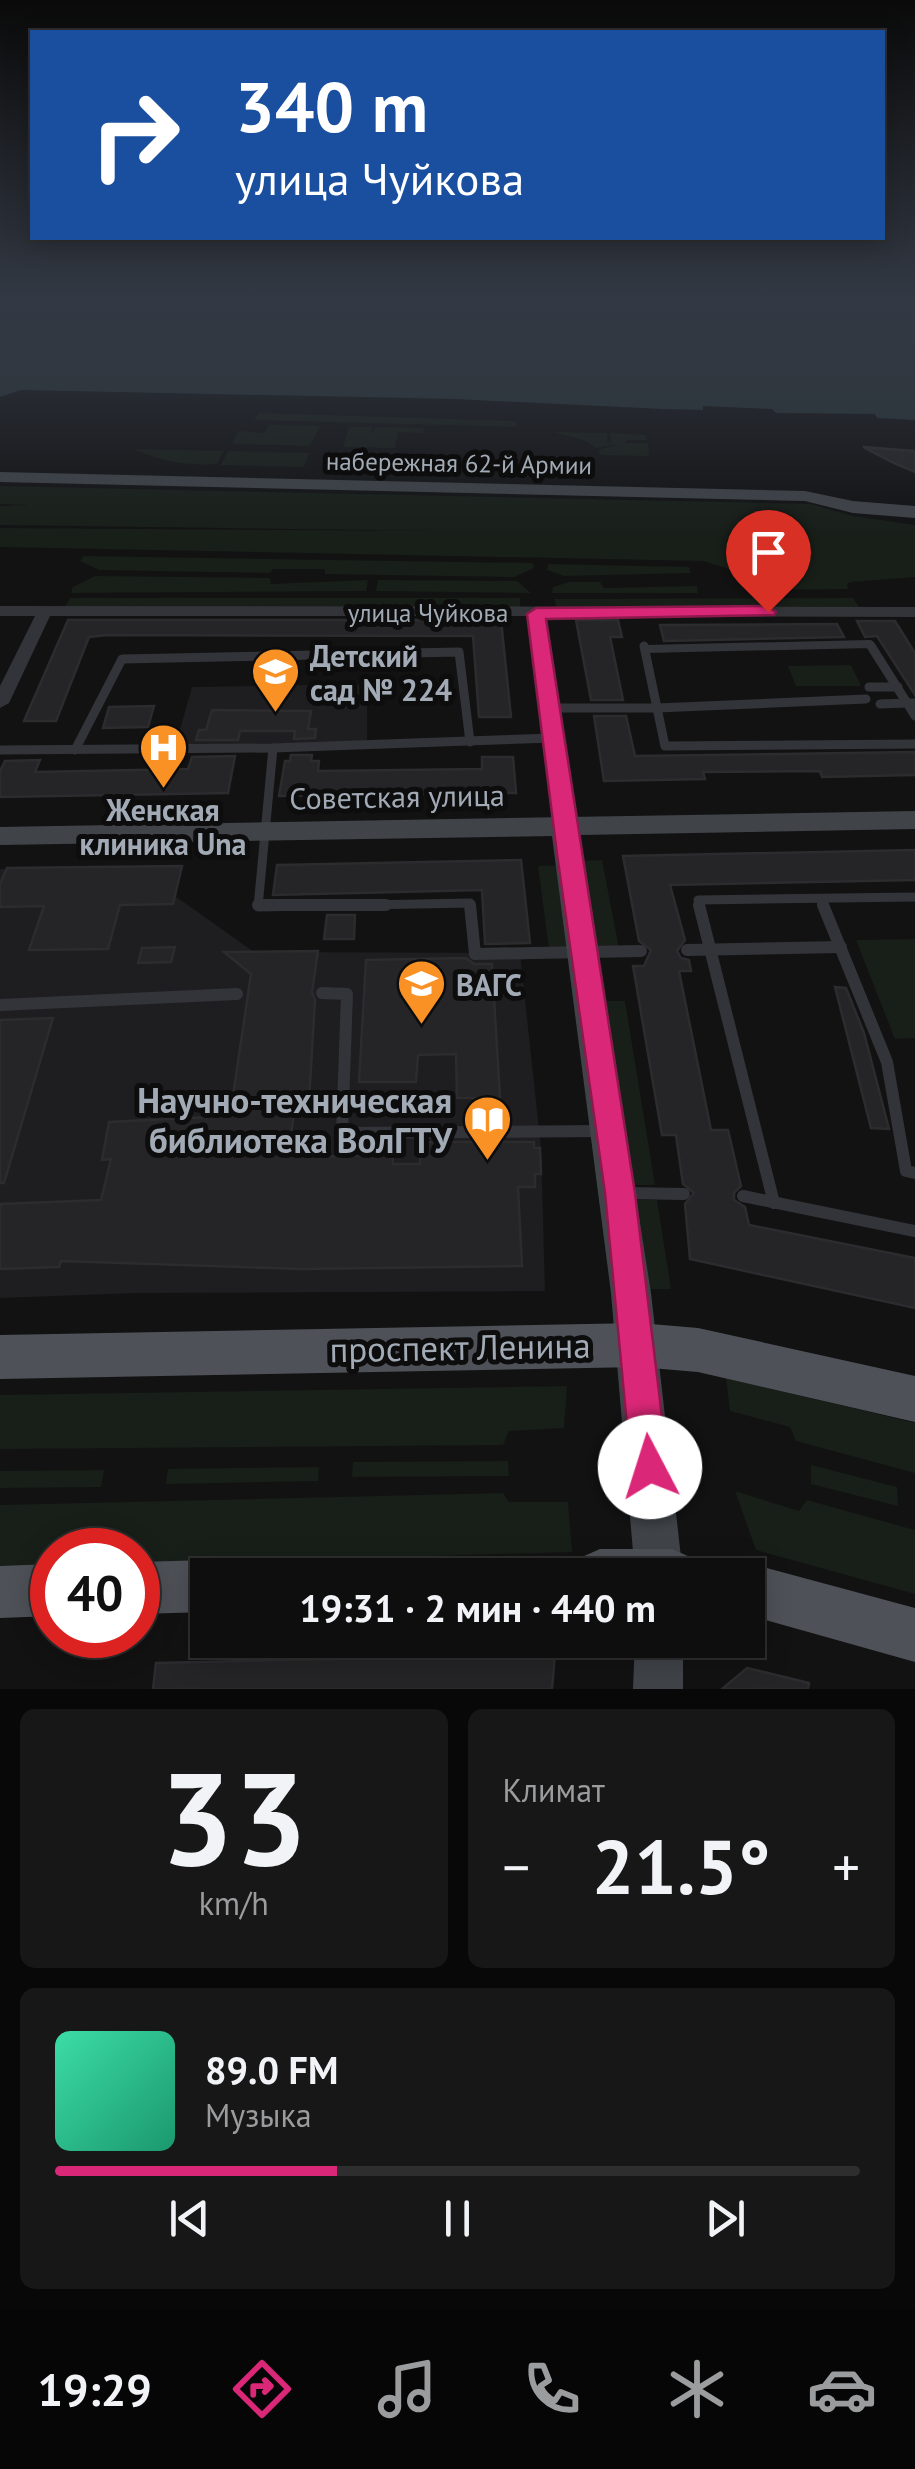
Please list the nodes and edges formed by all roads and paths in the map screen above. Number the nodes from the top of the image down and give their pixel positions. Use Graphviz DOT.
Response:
graph roads {
  1 [pos="0,477"];
  2 [pos="915,499"];
  3 [pos="880,504"];
  4 [pos="915,512"];
  5 [pos="0,611"];
  6 [pos="45,611"];
  7 [pos="536,614"];
  8 [pos="914,614"];
  9 [pos="898,688"];
  10 [pos="871,702"];
  11 [pos="0,703"];
  12 [pos="911,703"];
  13 [pos="548,708"];
  14 [pos="657,708"];
  15 [pos="915,716"];
  16 [pos="552,738"];
  17 [pos="470,742"];
  18 [pos="915,744"];
  19 [pos="273,748"];
  20 [pos="0,750"];
  21 [pos="75,750"];
  22 [pos="915,820"];
  23 [pos="564,825"];
  24 [pos="266,831"];
  25 [pos="0,836"];
  26 [pos="821,898"];
  27 [pos="915,898"];
  28 [pos="841,947"];
  29 [pos="687,950"];
  30 [pos="711,950"];
  31 [pos="641,951"];
  32 [pos="584,952"];
  33 [pos="322,993"];
  34 [pos="237,994"];
  35 [pos="0,1005"];
  36 [pos="611,1131"];
  37 [pos="915,1174"];
  38 [pos="620,1193"];
  39 [pos="684,1194"];
  40 [pos="743,1196"];
  41 [pos="774,1202"];
  42 [pos="915,1231"];
  43 [pos="639,1344"];
  44 [pos="0,1357"];
  45 [pos="915,1400"];
  46 [pos="661,1558"];
  47 [pos="160,1587"];
  48 [pos="190,1587"];
  49 [pos="30,1591"];
  50 [pos="0,1592"];
  51 [pos="765,1594"];
  52 [pos="915,1635"];
  53 [pos="659,1658"];
  54 [pos="658,1689"];
  1 -- 3 [label="street, набережная 62-й Армии"];
  2 -- 3 [label="street"];
  3 -- 4 [label="street, набережная 62-й Армии"];
  5 -- 6 [label="street, улица Чуйкова"];
  6 -- 7 [label="street, улица Чуйкова"];
  6 -- 11 [label="street"];
  7 -- 8 [label="street, улица Чуйкова"];
  7 -- 13 [label="street"];
  9 -- 10 [label="lane"];
  9 -- 12 [label="lane"];
  9 -- 14 [label="lane"];
  10 -- 12 [label="lane"];
  10 -- 14 [label="lane"];
  12 -- 15 [label="lane"];
  13 -- 14 [label="lane"];
  13 -- 16 [label="street"];
  14 -- 18 [label="lane"];
  16 -- 17 [label="lane"];
  16 -- 23 [label="street"];
  17 -- 19 [label="lane"];
  17 -- 21 [label="lane"];
  19 -- 21 [label="lane"];
  19 -- 24 [label="lane"];
  20 -- 21 [label="lane"];
  22 -- 23 [label="street, Советская улица"];
  23 -- 24 [label="street, Советская улица"];
  23 -- 32 [label="street"];
  24 -- 25 [label="street, Советская улица"];
  24 -- 32 [label="lane"];
  26 -- 27 [label="lane"];
  26 -- 28 [label="lane"];
  26 -- 30 [label="lane"];
  28 -- 30 [label="lane"];
  28 -- 37 [label="lane"];
  29 -- 30 [label="lane"];
  30 -- 41 [label="lane"];
  31 -- 32 [label="lane"];
  32 -- 36 [label="street"];
  33 -- 36 [label="lane"];
  34 -- 35 [label="lane"];
  36 -- 38 [label="street"];
  38 -- 39 [label="lane"];
  38 -- 43 [label="street"];
  40 -- 41 [label="lane"];
  41 -- 42 [label="lane"];
  43 -- 44 [label="main road, проспект Ленина"];
  43 -- 45 [label="main road, проспект Ленина"];
  43 -- 46 [label="street"];
  47 -- 48 [label="main road"];
  49 -- 50 [label="main road"];
  51 -- 52 [label="main road"];
  53 -- 54 [label="street"];
}
